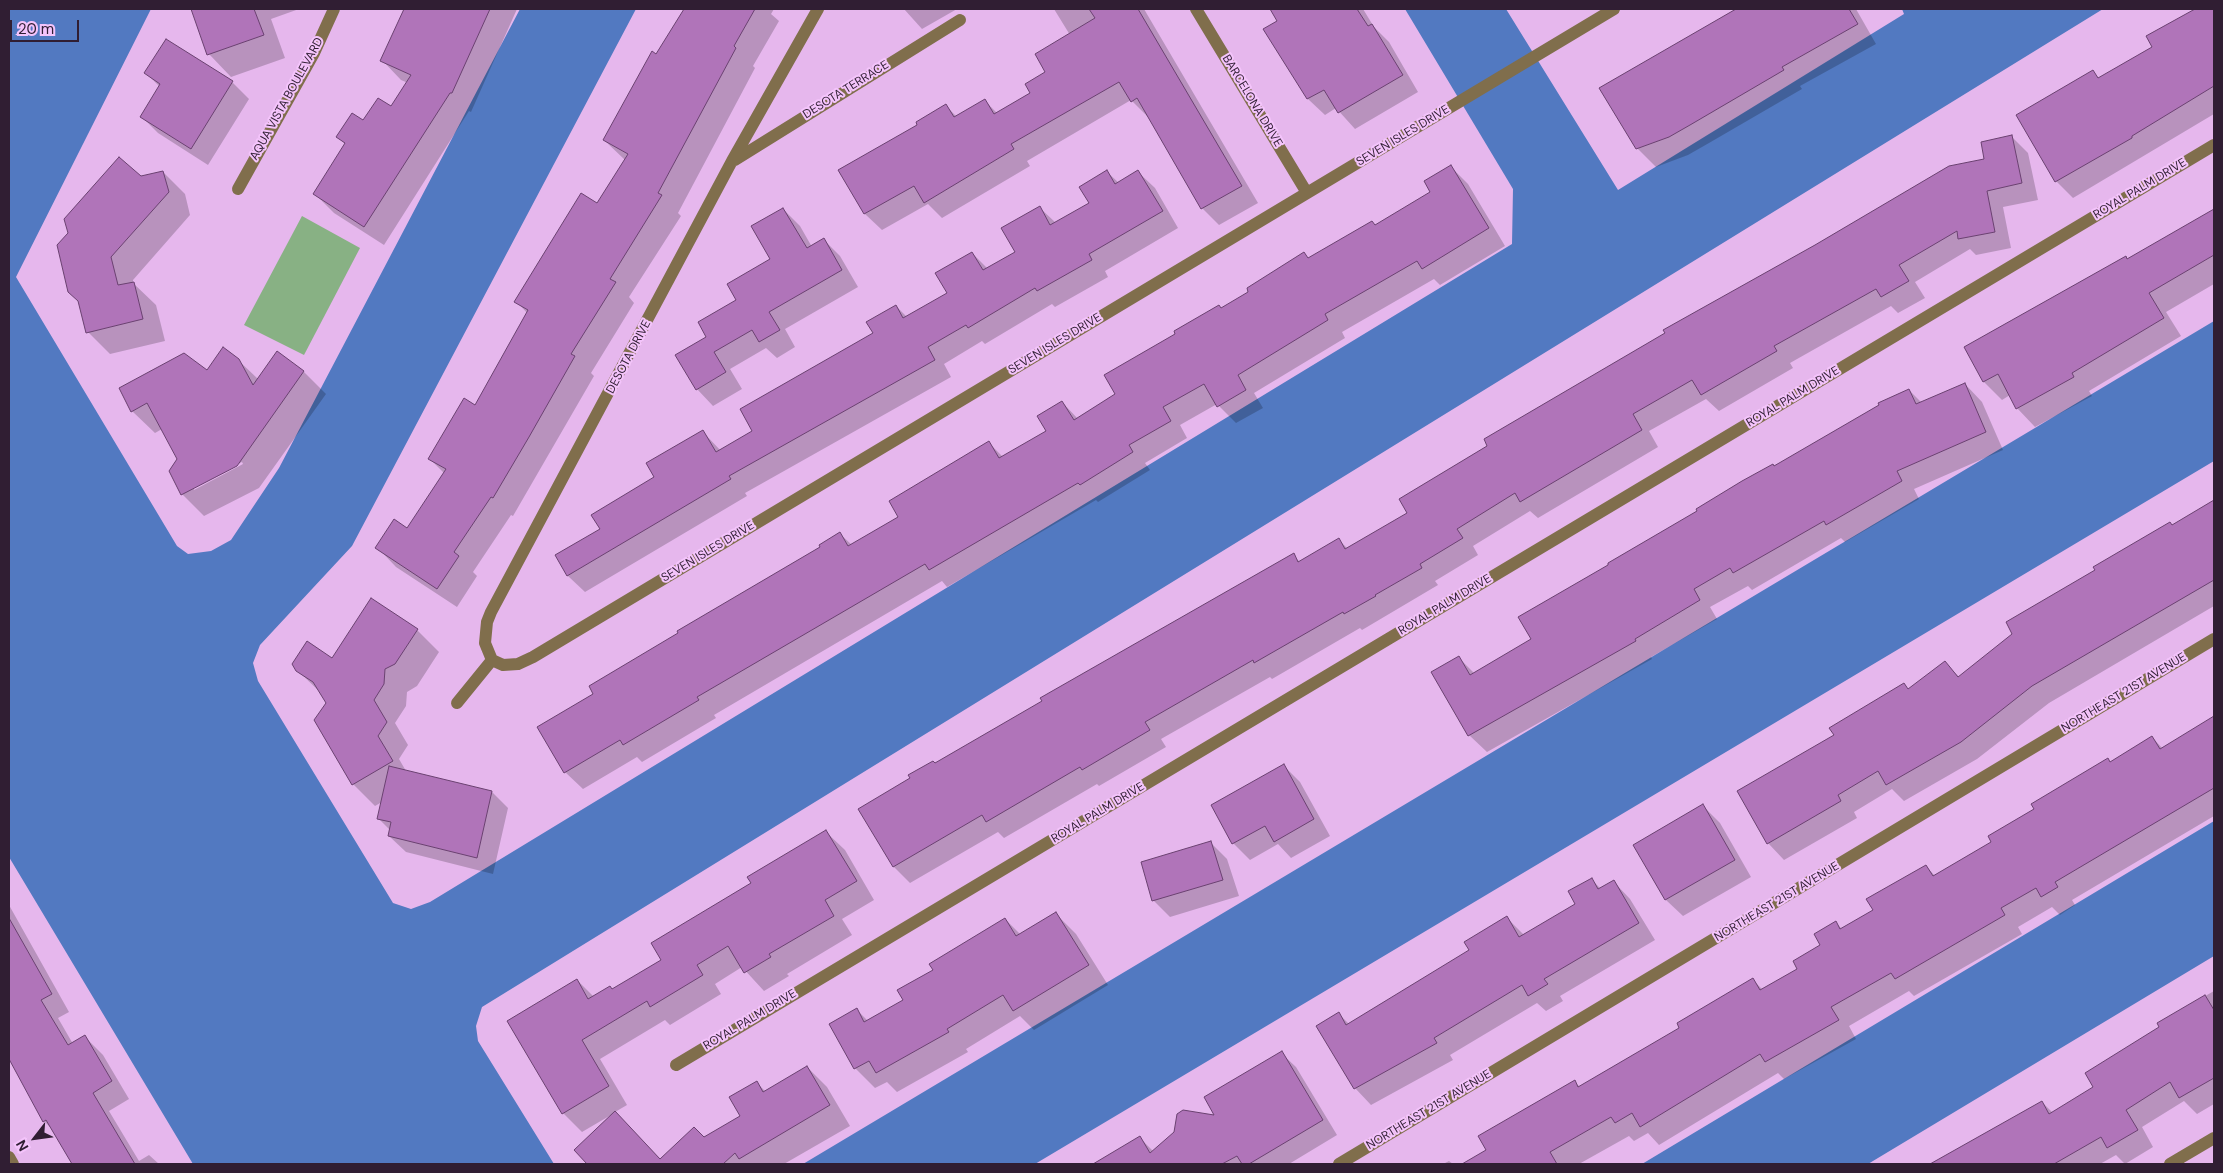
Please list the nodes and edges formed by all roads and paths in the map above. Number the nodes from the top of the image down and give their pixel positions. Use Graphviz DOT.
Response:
graph roads {
  1 [pos="334,9"];
  2 [pos="818,9"];
  3 [pos="1196,9"];
  4 [pos="1614,9"];
  5 [pos="960,20"];
  6 [pos="2214,145"];
  7 [pos="732,161"];
  8 [pos="238,188"];
  9 [pos="1307,193"];
  10 [pos="2214,639"];
  11 [pos="492,660"];
  12 [pos="457,703"];
  13 [pos="676,1065"];
  14 [pos="2214,1138"];
  15 [pos="9,1157"];
  16 [pos="13,1164"];
  17 [pos="1339,1164"];
  18 [pos="2170,1164"];
  1 -- 8 [label="street, AQUA VISTA BOULEVARD"];
  2 -- 7 [label="street, DESOTA DRIVE"];
  3 -- 9 [label="street, BARCELONA DRIVE"];
  4 -- 9 [label="street, SEVEN ISLES DRIVE"];
  5 -- 7 [label="street, DESOTA TERRACE"];
  6 -- 13 [label="street, ROYAL PALM DRIVE"];
  7 -- 11 [label="street, DESOTA DRIVE"];
  9 -- 11 [label="street, SEVEN ISLES DRIVE"];
  10 -- 17 [label="street, NORTHEAST 21ST AVENUE"];
  11 -- 12 [label="street"];
  14 -- 18 [label="street"];
  15 -- 16 [label="street"];
}
